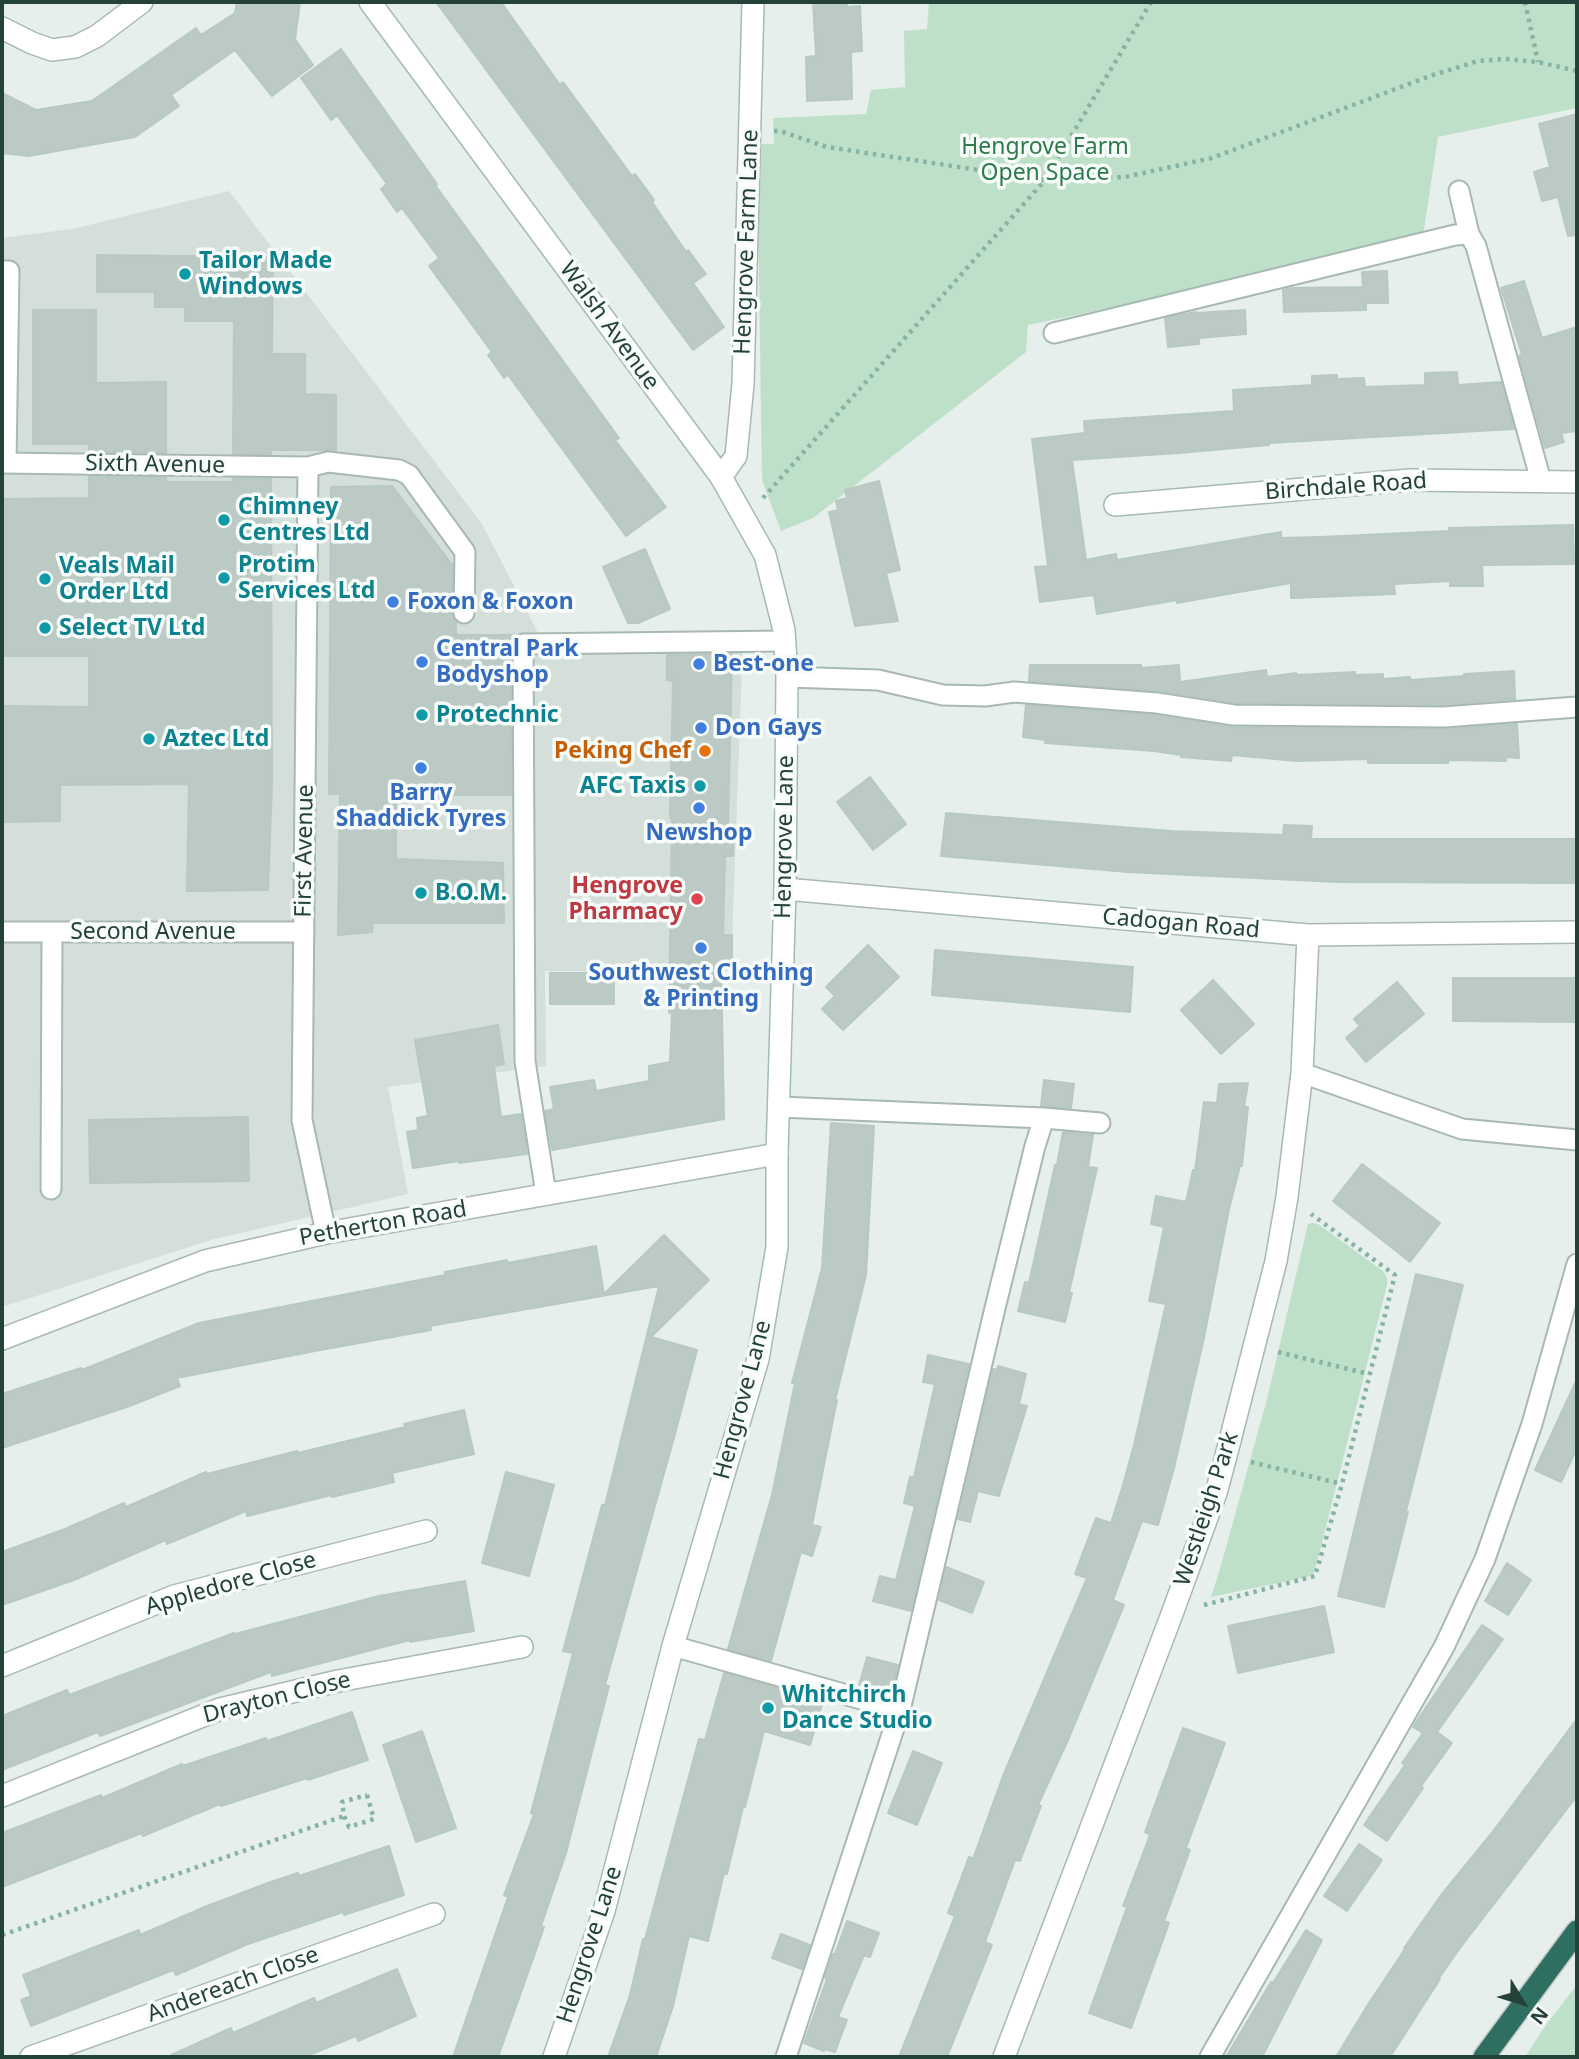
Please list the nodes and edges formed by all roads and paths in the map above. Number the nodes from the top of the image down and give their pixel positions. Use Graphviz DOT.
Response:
graph roads {
  1 [pos="142,2"];
  2 [pos="370,2"];
  3 [pos="753,2"];
  4 [pos="1151,2"];
  5 [pos="1525,2"];
  6 [pos="2,29"];
  7 [pos="1538,62"];
  8 [pos="1577,71"];
  9 [pos="750,133"];
  10 [pos="1045,180"];
  11 [pos="1459,191"];
  12 [pos="1469,234"];
  13 [pos="5,271"];
  14 [pos="1054,333"];
  15 [pos="4,463"];
  16 [pos="308,467"];
  17 [pos="721,477"];
  18 [pos="1541,481"];
  19 [pos="1577,482"];
  20 [pos="1115,505"];
  21 [pos="744,520"];
  22 [pos="464,613"];
  23 [pos="785,641"];
  24 [pos="787,677"];
  25 [pos="1577,707"];
  26 [pos="785,889"];
  27 [pos="2,932"];
  28 [pos="52,932"];
  29 [pos="304,932"];
  30 [pos="1577,932"];
  31 [pos="1308,935"];
  32 [pos="1301,1073"];
  33 [pos="779,1107"];
  34 [pos="1044,1118"];
  35 [pos="1100,1123"];
  36 [pos="1577,1140"];
  37 [pos="777,1154"];
  38 [pos="51,1189"];
  39 [pos="546,1194"];
  40 [pos="1287,1197"];
  41 [pos="326,1233"];
  42 [pos="1577,1264"];
  43 [pos="2,1339"];
  44 [pos="1254,1346"];
  45 [pos="1369,1374"];
  46 [pos="1226,1456"];
  47 [pos="1342,1484"];
  48 [pos="426,1531"];
  49 [pos="1172,1614"];
  50 [pos="673,1646"];
  51 [pos="523,1647"];
  52 [pos="2,1666"];
  53 [pos="900,1710"];
  54 [pos="2,1796"];
  55 [pos="344,1816"];
  56 [pos="434,1914"];
  57 [pos="1577,1931"];
  58 [pos="2,1936"];
  59 [pos="31,2057"];
  60 [pos="554,2057"];
  61 [pos="786,2057"];
  62 [pos="1004,2057"];
  63 [pos="1210,2057"];
  64 [pos="1484,2057"];
  1 -- 6 [label="street"];
  2 -- 17 [label="street, Walsh Avenue"];
  3 -- 9 [label="street, Hengrove Farm Lane"];
  4 -- 10 [label="path"];
  5 -- 7 [label="path"];
  7 -- 8 [label="path"];
  7 -- 10 [label="path"];
  9 -- 10 [label="path"];
  9 -- 17 [label="street, Hengrove Farm Lane"];
  10 -- 21 [label="path"];
  11 -- 12 [label="lane"];
  12 -- 14 [label="lane"];
  12 -- 18 [label="lane"];
  13 -- 15 [label="lane"];
  15 -- 16 [label="lane, Sixth Avenue"];
  16 -- 22 [label="lane, Sixth Avenue"];
  16 -- 29 [label="lane, First Avenue"];
  17 -- 21 [label="street, Walsh Avenue"];
  18 -- 19 [label="street, Birchdale Road"];
  18 -- 20 [label="street, Birchdale Road"];
  21 -- 23 [label="street, Walsh Avenue"];
  23 -- 24 [label="street, Walsh Avenue"];
  23 -- 39 [label="lane"];
  24 -- 25 [label="lane"];
  24 -- 26 [label="street, Hengrove Lane"];
  26 -- 31 [label="street, Cadogan Road"];
  26 -- 33 [label="street, Hengrove Lane"];
  27 -- 28 [label="lane, Second Avenue"];
  28 -- 29 [label="lane, Second Avenue"];
  28 -- 38 [label="lane"];
  29 -- 41 [label="lane, First Avenue"];
  30 -- 31 [label="street, Cadogan Road"];
  31 -- 32 [label="street, Westleigh Park"];
  32 -- 36 [label="lane"];
  32 -- 40 [label="street, Westleigh Park"];
  33 -- 34 [label="lane"];
  33 -- 37 [label="street, Hengrove Lane"];
  34 -- 35 [label="lane"];
  34 -- 53 [label="lane"];
  37 -- 39 [label="street, Petherton Road"];
  37 -- 50 [label="street, Hengrove Lane"];
  39 -- 41 [label="street, Petherton Road"];
  40 -- 44 [label="street, Westleigh Park"];
  40 -- 45 [label="path"];
  41 -- 43 [label="street, Petherton Road"];
  42 -- 63 [label="lane"];
  44 -- 45 [label="path"];
  44 -- 46 [label="street, Westleigh Park"];
  45 -- 47 [label="path"];
  46 -- 47 [label="path"];
  46 -- 49 [label="street, Westleigh Park"];
  47 -- 49 [label="path"];
  48 -- 52 [label="street, Appledore Close"];
  49 -- 62 [label="street, Westleigh Park"];
  50 -- 53 [label="lane"];
  50 -- 60 [label="street, Hengrove Lane"];
  51 -- 54 [label="street, Drayton Close"];
  53 -- 61 [label="lane"];
  55 -- 55 [label="path"];
  55 -- 58 [label="path"];
  56 -- 59 [label="street, Andereach Close"];
  57 -- 64 [label="highway"];
}
